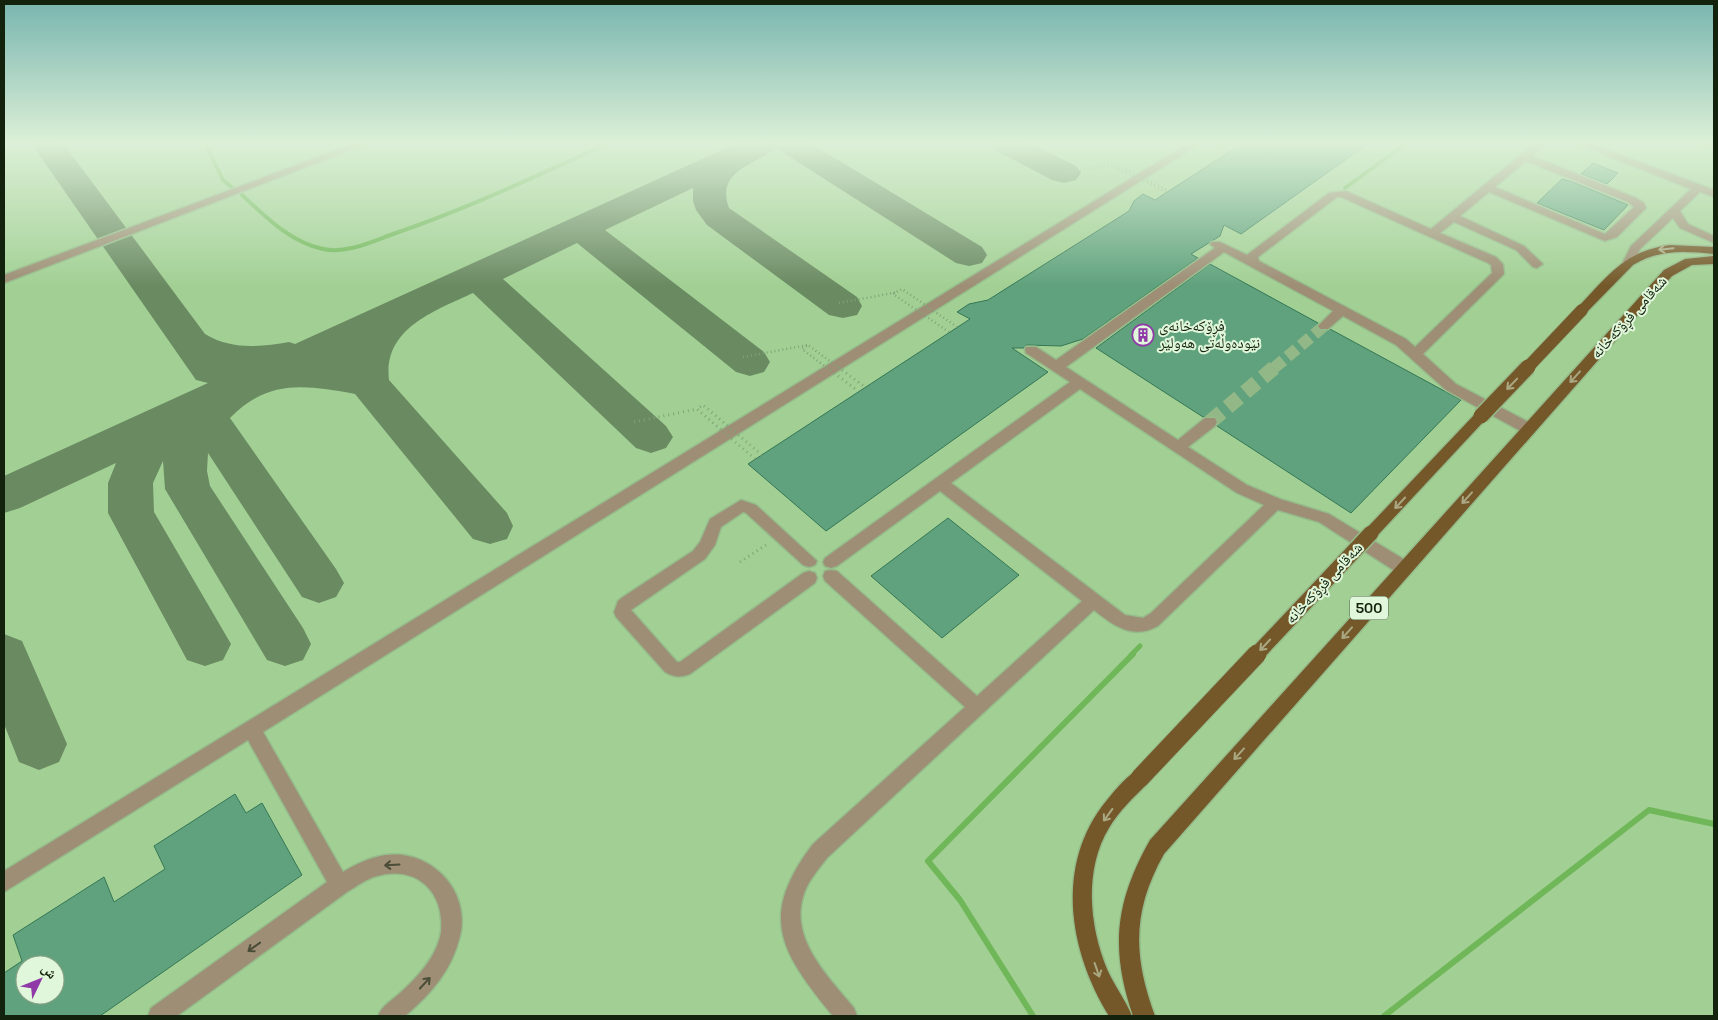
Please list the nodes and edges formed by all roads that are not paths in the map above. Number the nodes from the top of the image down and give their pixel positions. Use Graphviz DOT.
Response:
graph roads {
  1 [pos="238,191"];
  2 [pos="1119,191"];
  3 [pos="1485,191"];
  4 [pos="1494,191"];
  5 [pos="1613,191"];
  6 [pos="1695,191"];
  7 [pos="1674,211"];
  8 [pos="1453,217"];
  9 [pos="1433,233"];
  10 [pos="1483,238"];
  11 [pos="1714,240"];
  12 [pos="1470,249"];
  13 [pos="1714,251"];
  14 [pos="1714,260"];
  15 [pos="1254,262"];
  16 [pos="1629,262"];
  17 [pos="1537,264"];
  18 [pos="4,279"];
  19 [pos="1342,310"];
  20 [pos="1324,326"];
  21 [pos="1031,350"];
  22 [pos="1416,353"];
  23 [pos="1056,367"];
  24 [pos="1080,382"];
  25 [pos="1210,422"];
  26 [pos="1529,429"];
  27 [pos="1178,447"];
  28 [pos="940,483"];
  29 [pos="1275,503"];
  30 [pos="809,561"];
  31 [pos="1404,568"];
  32 [pos="831,569"];
  33 [pos="810,578"];
  34 [pos="1094,600"];
  35 [pos="977,707"];
  36 [pos="251,728"];
  37 [pos="4,882"];
  38 [pos="340,885"];
  39 [pos="159,1016"];
  40 [pos="389,1016"];
  41 [pos="846,1016"];
  42 [pos="1121,1016"];
  43 [pos="1144,1016"];
  1 -- 18 [label="street"];
  2 -- 36 [label="street"];
  3 -- 8 [label="street"];
  4 -- 5 [label="street"];
  6 -- 7 [label="street"];
  7 -- 11 [label="street"];
  7 -- 16 [label="street"];
  8 -- 9 [label="street"];
  8 -- 17 [label="street"];
  9 -- 12 [label="street"];
  9 -- 15 [label="street"];
  10 -- 12 [label="street"];
  12 -- 22 [label="street"];
  13 -- 16 [label="main road, شەقامی فڕۆکەخانە, one-way"];
  14 -- 26 [label="main road, شەقامی فڕۆکەخانە / 500, one-way"];
  15 -- 19 [label="street"];
  15 -- 23 [label="street"];
  16 -- 42 [label="main road, شەقامی فڕۆکەخانە, one-way, bridge"];
  19 -- 20 [label="street"];
  19 -- 22 [label="street"];
  21 -- 23 [label="street"];
  22 -- 26 [label="street"];
  23 -- 24 [label="street"];
  24 -- 27 [label="street"];
  24 -- 28 [label="street"];
  25 -- 27 [label="street"];
  26 -- 31 [label="main road, شەقامی فڕۆکەخانە / 500, one-way"];
  27 -- 29 [label="street"];
  28 -- 32 [label="street"];
  28 -- 34 [label="street"];
  29 -- 31 [label="street"];
  29 -- 34 [label="street"];
  30 -- 32 [label="street"];
  30 -- 33 [label="street"];
  30 -- 33 [label="street"];
  31 -- 43 [label="main road, شەقامی فڕۆکەخانە / 500, one-way"];
  32 -- 33 [label="street"];
  32 -- 35 [label="street"];
  34 -- 35 [label="street"];
  35 -- 41 [label="street"];
  36 -- 37 [label="street"];
  36 -- 38 [label="street"];
  38 -- 39 [label="street, one-way"];
  40 -- 38 [label="street, one-way"];
}
